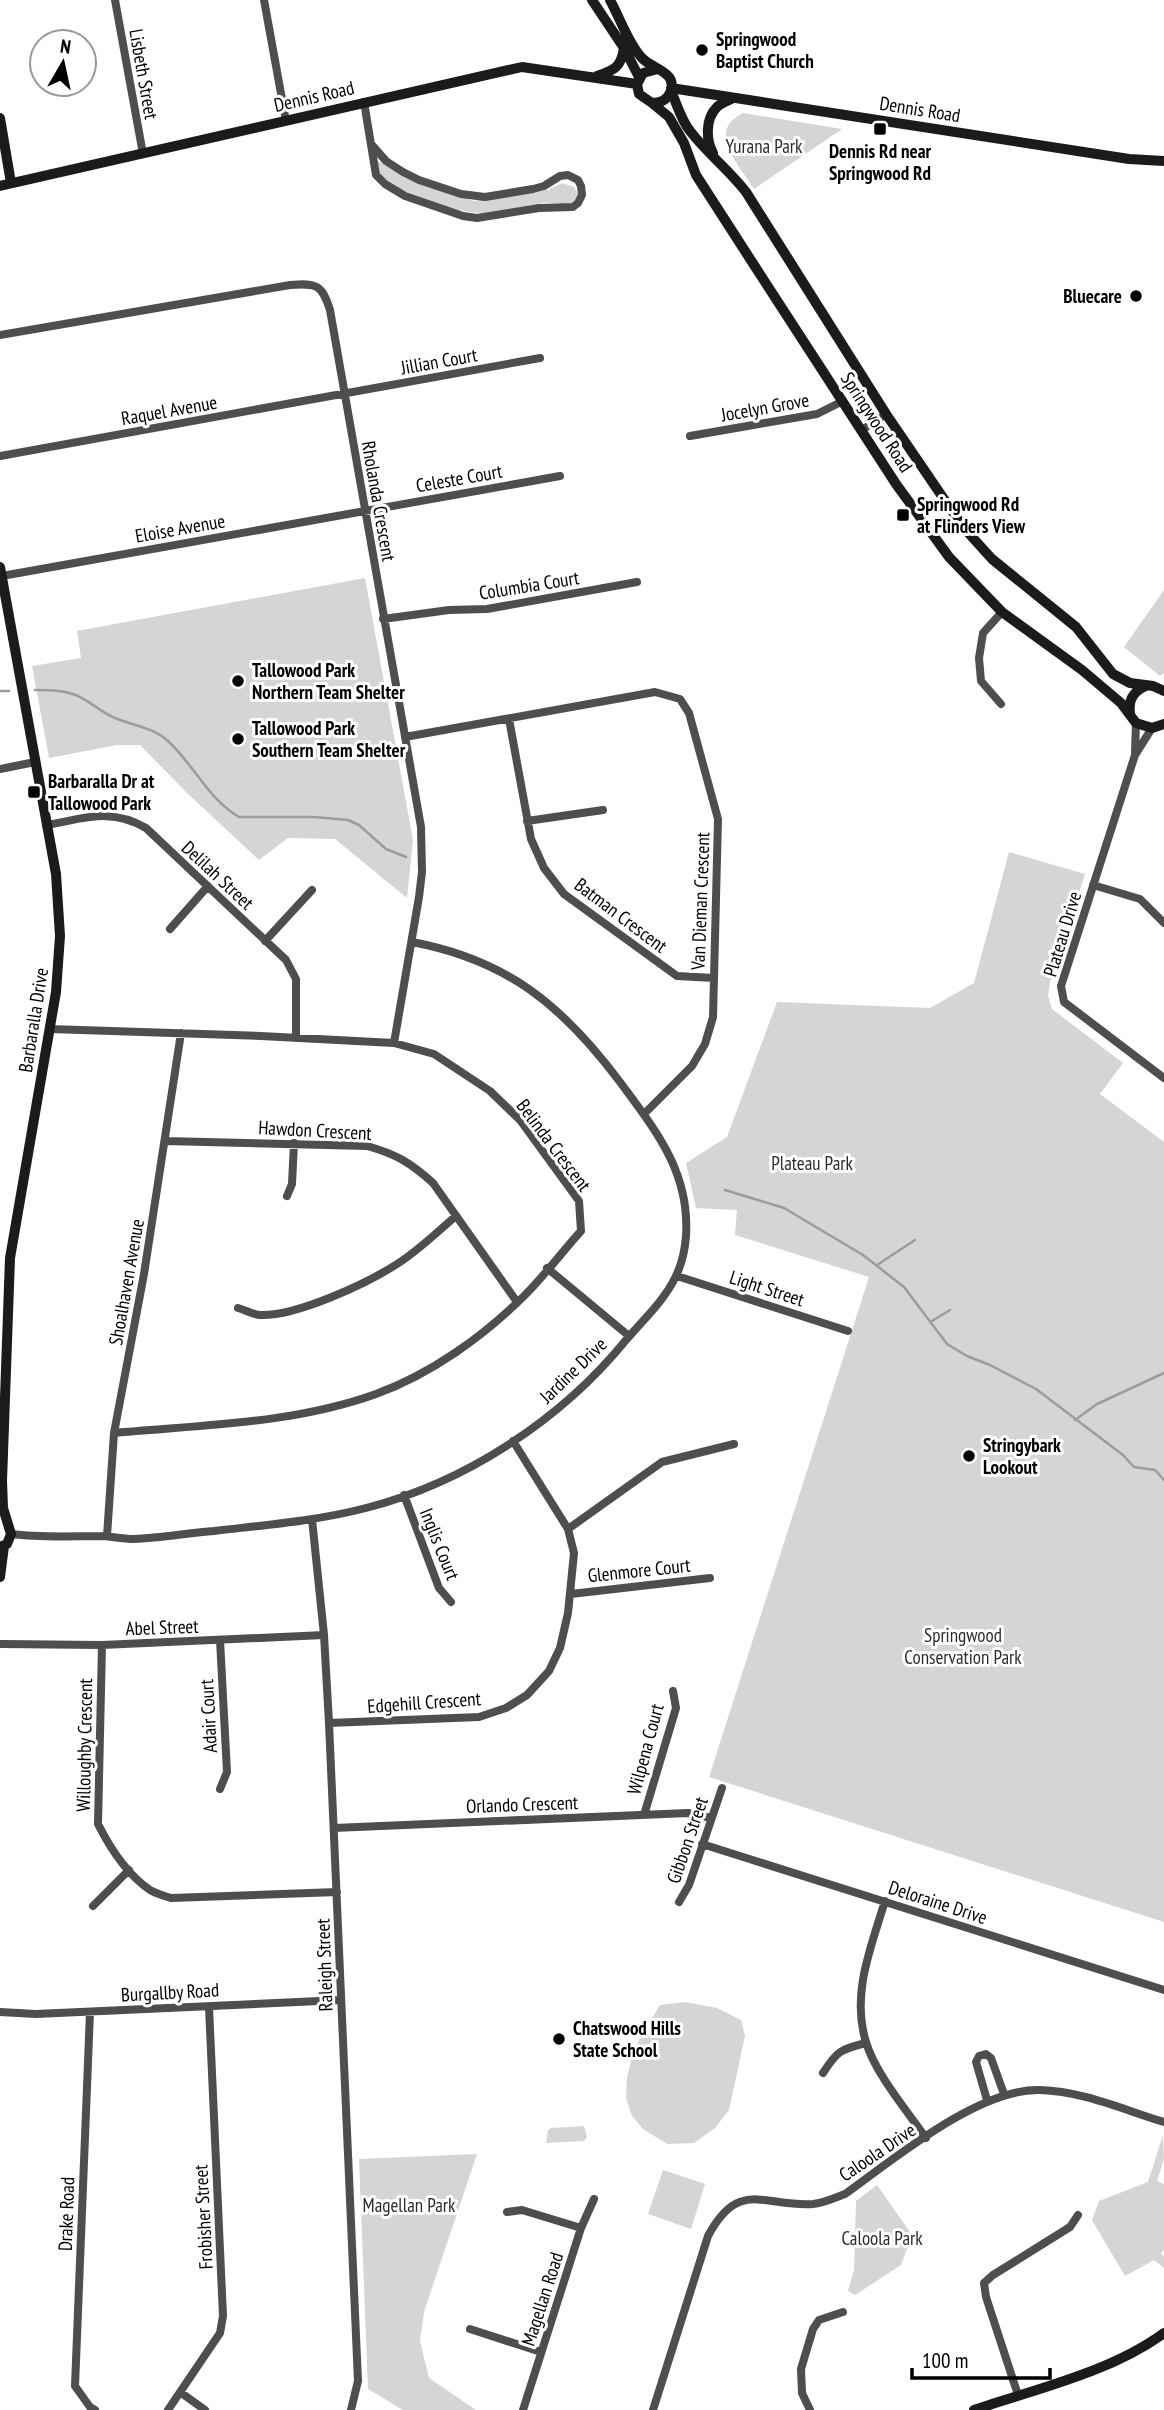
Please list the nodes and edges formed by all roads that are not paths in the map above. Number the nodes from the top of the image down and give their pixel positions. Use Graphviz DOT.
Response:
graph roads {
  1 [pos="115,0"];
  2 [pos="264,0"];
  3 [pos="592,0"];
  4 [pos="610,0"];
  5 [pos="624,48"];
  6 [pos="658,69"];
  7 [pos="594,77"];
  8 [pos="638,80"];
  9 [pos="671,89"];
  10 [pos="733,98"];
  11 [pos="364,103"];
  12 [pos="652,103"];
  13 [pos="0,118"];
  14 [pos="286,121"];
  15 [pos="372,144"];
  16 [pos="143,153"];
  17 [pos="1164,161"];
  18 [pos="719,164"];
  19 [pos="5,185"];
  20 [pos="0,335"];
  21 [pos="540,358"];
  22 [pos="344,394"];
  23 [pos="843,401"];
  24 [pos="886,414"];
  25 [pos="862,430"];
  26 [pos="690,436"];
  27 [pos="0,456"];
  28 [pos="560,477"];
  29 [pos="364,511"];
  30 [pos="1,571"];
  31 [pos="637,582"];
  32 [pos="4,607"];
  33 [pos="1002,611"];
  34 [pos="383,619"];
  35 [pos="1146,686"];
  36 [pos="1164,691"];
  37 [pos="1001,704"];
  38 [pos="1133,718"];
  39 [pos="509,719"];
  40 [pos="1160,728"];
  41 [pos="405,737"];
  42 [pos="1135,755"];
  43 [pos="35,762"];
  44 [pos="0,769"];
  45 [pos="603,810"];
  46 [pos="527,821"];
  47 [pos="46,825"];
  48 [pos="1093,885"];
  49 [pos="208,886"];
  50 [pos="312,890"];
  51 [pos="1164,923"];
  52 [pos="170,929"];
  53 [pos="265,941"];
  54 [pos="412,942"];
  55 [pos="714,978"];
  56 [pos="50,1029"];
  57 [pos="181,1033"];
  58 [pos="296,1038"];
  59 [pos="394,1043"];
  60 [pos="1164,1078"];
  61 [pos="644,1114"];
  62 [pos="165,1141"];
  63 [pos="293,1143"];
  64 [pos="286,1196"];
  65 [pos="456,1216"];
  66 [pos="5,1256"];
  67 [pos="547,1268"];
  68 [pos="677,1276"];
  69 [pos="517,1302"];
  70 [pos="238,1308"];
  71 [pos="849,1331"];
  72 [pos="629,1336"];
  73 [pos="4,1368"];
  74 [pos="114,1433"];
  75 [pos="2,1437"];
  76 [pos="513,1441"];
  77 [pos="734,1444"];
  78 [pos="1,1485"];
  79 [pos="404,1495"];
  80 [pos="312,1520"];
  81 [pos="6,1526"];
  82 [pos="568,1529"];
  83 [pos="107,1536"];
  84 [pos="2,1546"];
  85 [pos="0,1577"];
  86 [pos="710,1578"];
  87 [pos="572,1594"];
  88 [pos="451,1602"];
  89 [pos="324,1635"];
  90 [pos="220,1640"];
  91 [pos="0,1644"];
  92 [pos="102,1645"];
  93 [pos="673,1691"];
  94 [pos="329,1723"];
  95 [pos="722,1788"];
  96 [pos="220,1789"];
  97 [pos="644,1815"];
  98 [pos="710,1818"];
  99 [pos="334,1828"];
  100 [pos="702,1844"];
  101 [pos="129,1870"];
  102 [pos="337,1892"];
  103 [pos="885,1901"];
  104 [pos="679,1902"];
  105 [pos="93,1906"];
  106 [pos="1164,1990"];
  107 [pos="341,2000"];
  108 [pos="209,2007"];
  109 [pos="0,2012"];
  110 [pos="90,2012"];
  111 [pos="866,2043"];
  112 [pos="823,2073"];
  113 [pos="1004,2094"];
  114 [pos="987,2100"];
  115 [pos="1164,2122"];
  116 [pos="926,2138"];
  117 [pos="594,2199"];
  118 [pos="507,2212"];
  119 [pos="1078,2215"];
  120 [pos="581,2228"];
  121 [pos="843,2312"];
  122 [pos="470,2329"];
  123 [pos="1164,2333"];
  124 [pos="541,2352"];
  125 [pos="180,2392"];
  126 [pos="1018,2395"];
  127 [pos="94,2410"];
  128 [pos="168,2410"];
  129 [pos="205,2410"];
  130 [pos="351,2410"];
  131 [pos="523,2410"];
  132 [pos="653,2410"];
  133 [pos="810,2410"];
  134 [pos="974,2410"];
  1 -- 16 [label="street, Lisbeth Street"];
  2 -- 14 [label="street"];
  3 -- 5 [label="street"];
  4 -- 6 [label="street"];
  5 -- 7 [label="street"];
  5 -- 8 [label="street"];
  6 -- 8 [label="street"];
  6 -- 9 [label="street"];
  7 -- 8 [label="street, Dennis Road"];
  7 -- 11 [label="street, Dennis Road"];
  8 -- 12 [label="street"];
  9 -- 10 [label="street, Dennis Road"];
  9 -- 12 [label="street"];
  9 -- 18 [label="street, Springwood Road"];
  10 -- 17 [label="street, Dennis Road"];
  10 -- 18 [label="street"];
  11 -- 14 [label="street, Dennis Road"];
  11 -- 15 [label="street"];
  12 -- 23 [label="street, Springwood Road"];
  13 -- 19 [label="street"];
  14 -- 16 [label="street, Dennis Road"];
  15 -- 15 [label="street"];
  16 -- 19 [label="street, Dennis Road"];
  18 -- 24 [label="street, Springwood Road"];
  20 -- 22 [label="street, Rholanda Crescent"];
  21 -- 22 [label="street, Jillian Court"];
  22 -- 27 [label="street, Raquel Avenue"];
  22 -- 29 [label="street, Rholanda Crescent"];
  23 -- 25 [label="street, Springwood Road"];
  23 -- 26 [label="street, Jocelyn Grove"];
  24 -- 25 [label="street"];
  24 -- 35 [label="street, Springwood Road"];
  25 -- 33 [label="street, Springwood Road"];
  28 -- 29 [label="street, Celeste Court"];
  29 -- 30 [label="street, Eloise Avenue"];
  29 -- 34 [label="street, Rholanda Crescent"];
  30 -- 32 [label="street, Barbaralla Drive"];
  31 -- 34 [label="street, Columbia Court"];
  32 -- 43 [label="street, Barbaralla Drive"];
  33 -- 37 [label="street"];
  33 -- 38 [label="street, Springwood Road"];
  34 -- 41 [label="street, Rholanda Crescent"];
  35 -- 36 [label="street, Springwood Road"];
  35 -- 38 [label="street"];
  38 -- 40 [label="street"];
  38 -- 42 [label="street, Plateau Drive"];
  39 -- 41 [label="street, Van Dieman Crescent"];
  39 -- 46 [label="street, Batman Crescent"];
  39 -- 55 [label="street, Van Dieman Crescent"];
  40 -- 42 [label="street, Plateau Drive"];
  41 -- 54 [label="street, Rholanda Crescent"];
  42 -- 48 [label="street, Plateau Drive"];
  43 -- 44 [label="street"];
  43 -- 47 [label="street, Barbaralla Drive"];
  45 -- 46 [label="street"];
  46 -- 55 [label="street, Batman Crescent"];
  47 -- 49 [label="street, Delilah Street"];
  47 -- 56 [label="street, Barbaralla Drive"];
  48 -- 51 [label="street"];
  48 -- 60 [label="street, Plateau Drive"];
  49 -- 52 [label="street"];
  49 -- 53 [label="street, Delilah Street"];
  50 -- 53 [label="street"];
  53 -- 58 [label="street, Delilah Street"];
  54 -- 59 [label="street, Rholanda Crescent"];
  54 -- 61 [label="street, Jardine Drive"];
  55 -- 61 [label="street, Van Dieman Crescent"];
  56 -- 57 [label="street, Belinda Crescent"];
  56 -- 66 [label="street, Barbaralla Drive"];
  57 -- 58 [label="street, Belinda Crescent"];
  57 -- 62 [label="street, Shoalhaven Avenue"];
  58 -- 59 [label="street, Belinda Crescent"];
  59 -- 67 [label="street, Belinda Crescent"];
  61 -- 68 [label="street, Jardine Drive"];
  62 -- 63 [label="street, Hawdon Crescent"];
  62 -- 74 [label="street, Shoalhaven Avenue"];
  63 -- 64 [label="street"];
  63 -- 65 [label="street, Hawdon Crescent"];
  65 -- 69 [label="street, Hawdon Crescent"];
  65 -- 70 [label="street"];
  66 -- 73 [label="street, Barbaralla Drive"];
  67 -- 69 [label="street, Belinda Crescent"];
  67 -- 72 [label="street"];
  68 -- 71 [label="street, Light Street"];
  68 -- 72 [label="street, Jardine Drive"];
  69 -- 74 [label="street, Belinda Crescent"];
  72 -- 76 [label="street, Jardine Drive"];
  73 -- 75 [label="street, Barbaralla Drive"];
  74 -- 83 [label="street, Shoalhaven Avenue"];
  75 -- 78 [label="street, Barbaralla Drive"];
  76 -- 79 [label="street, Jardine Drive"];
  76 -- 82 [label="street, Edgehill Crescent"];
  77 -- 82 [label="street"];
  78 -- 81 [label="street, Barbaralla Drive"];
  79 -- 80 [label="street, Jardine Drive"];
  79 -- 88 [label="street, Inglis Court"];
  80 -- 83 [label="street, Jardine Drive"];
  80 -- 89 [label="street, Raleigh Street"];
  81 -- 83 [label="street, Jardine Drive"];
  81 -- 84 [label="street"];
  82 -- 87 [label="street, Edgehill Crescent"];
  84 -- 85 [label="street"];
  86 -- 87 [label="street, Glenmore Court"];
  87 -- 94 [label="street, Edgehill Crescent"];
  89 -- 90 [label="street, Abel Street"];
  89 -- 94 [label="street, Raleigh Street"];
  90 -- 92 [label="street, Abel Street"];
  90 -- 96 [label="street, Adair Court"];
  91 -- 92 [label="street, Abel Street"];
  92 -- 101 [label="street, Willoughby Crescent"];
  93 -- 97 [label="street, Wilpena Court"];
  94 -- 99 [label="street, Raleigh Street"];
  95 -- 98 [label="street, Gibbon Street"];
  97 -- 98 [label="street, Orlando Crescent"];
  97 -- 99 [label="street, Orlando Crescent"];
  98 -- 100 [label="street, Gibbon Street"];
  99 -- 102 [label="street, Raleigh Street"];
  100 -- 103 [label="street, Deloraine Drive"];
  100 -- 104 [label="street, Gibbon Street"];
  101 -- 102 [label="street, Willoughby Crescent"];
  101 -- 105 [label="street"];
  102 -- 107 [label="street, Raleigh Street"];
  103 -- 106 [label="street, Deloraine Drive"];
  103 -- 111 [label="street"];
  107 -- 108 [label="street, Burgallby Road"];
  107 -- 130 [label="street, Raleigh Street"];
  108 -- 110 [label="street, Burgallby Road"];
  108 -- 125 [label="street, Frobisher Street"];
  109 -- 110 [label="street, Burgallby Road"];
  110 -- 127 [label="street, Drake Road"];
  111 -- 112 [label="street"];
  111 -- 116 [label="street"];
  113 -- 114 [label="street, Caloola Drive"];
  113 -- 114 [label="street"];
  113 -- 115 [label="street, Caloola Drive"];
  114 -- 116 [label="street, Caloola Drive"];
  116 -- 132 [label="street, Caloola Drive"];
  117 -- 120 [label="street, Magellan Road"];
  118 -- 120 [label="street"];
  119 -- 126 [label="street"];
  120 -- 124 [label="street, Magellan Road"];
  121 -- 133 [label="street"];
  122 -- 124 [label="street"];
  123 -- 126 [label="street"];
  124 -- 131 [label="street, Magellan Road"];
  125 -- 128 [label="street, Frobisher Street"];
  125 -- 129 [label="street"];
  126 -- 134 [label="street"];
}
